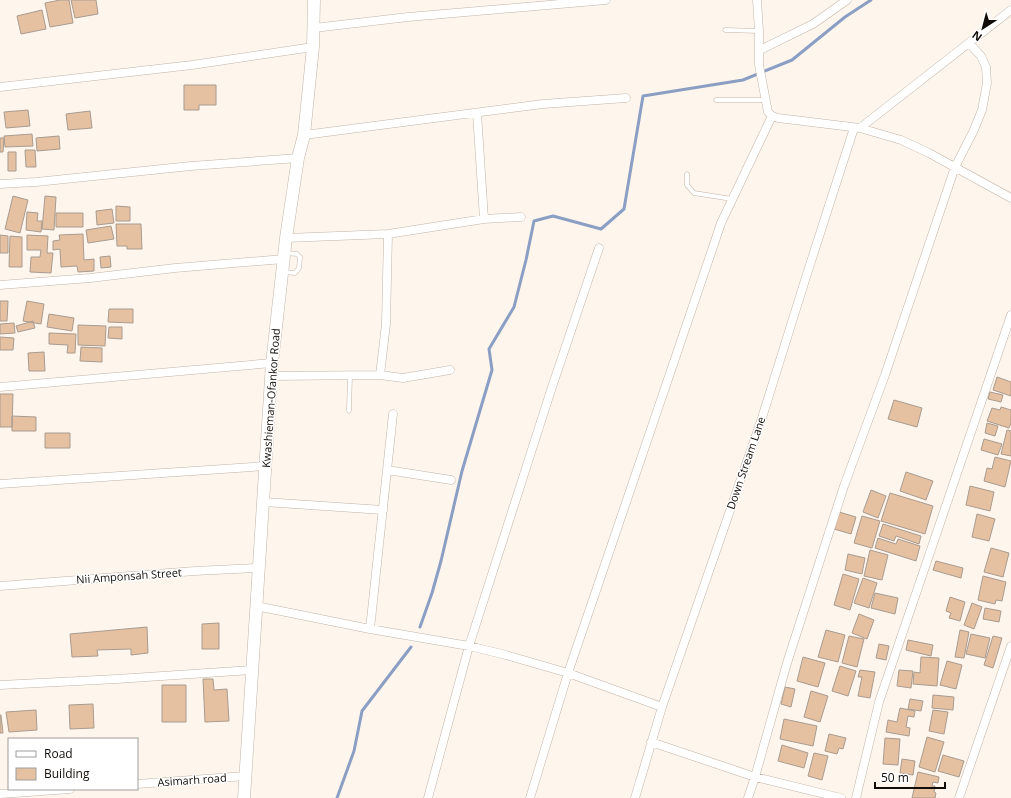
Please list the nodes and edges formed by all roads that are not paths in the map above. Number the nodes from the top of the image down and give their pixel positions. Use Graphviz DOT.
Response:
graph roads {
  1 [pos="314,0"];
  2 [pos="606,0"];
  3 [pos="757,0"];
  4 [pos="847,0"];
  5 [pos="1011,10"];
  6 [pos="314,28"];
  7 [pos="725,30"];
  8 [pos="759,30"];
  9 [pos="969,44"];
  10 [pos="313,46"];
  11 [pos="760,50"];
  12 [pos="0,87"];
  13 [pos="626,98"];
  14 [pos="716,100"];
  15 [pos="766,100"];
  16 [pos="477,113"];
  17 [pos="772,116"];
  18 [pos="857,128"];
  19 [pos="304,136"];
  20 [pos="298,158"];
  21 [pos="955,167"];
  22 [pos="687,174"];
  23 [pos="0,184"];
  24 [pos="1011,198"];
  25 [pos="732,199"];
  26 [pos="521,217"];
  27 [pos="484,218"];
  28 [pos="388,234"];
  29 [pos="286,238"];
  30 [pos="599,248"];
  31 [pos="284,256"];
  32 [pos="283,272"];
  33 [pos="0,285"];
  34 [pos="1011,315"];
  35 [pos="272,363"];
  36 [pos="450,370"];
  37 [pos="350,375"];
  38 [pos="380,375"];
  39 [pos="271,376"];
  40 [pos="0,386"];
  41 [pos="349,411"];
  42 [pos="393,414"];
  43 [pos="266,466"];
  44 [pos="387,470"];
  45 [pos="451,480"];
  46 [pos="0,484"];
  47 [pos="264,502"];
  48 [pos="383,510"];
  49 [pos="258,568"];
  50 [pos="0,586"];
  51 [pos="256,606"];
  52 [pos="370,629"];
  53 [pos="469,646"];
  54 [pos="1011,646"];
  55 [pos="252,670"];
  56 [pos="568,674"];
  57 [pos="0,685"];
  58 [pos="662,707"];
  59 [pos="651,742"];
  60 [pos="246,776"];
  61 [pos="755,777"];
  62 [pos="138,784"];
  63 [pos="56,790"];
  64 [pos="0,794"];
  65 [pos="244,798"];
  66 [pos="428,798"];
  67 [pos="530,798"];
  68 [pos="635,798"];
  69 [pos="748,798"];
  70 [pos="841,798"];
  71 [pos="856,798"];
  72 [pos="959,798"];
  1 -- 6 [label="main road, Kwashieman-Ofankor Road"];
  2 -- 6 [label="street"];
  3 -- 8 [label="street"];
  4 -- 11 [label="street"];
  5 -- 9 [label="street"];
  6 -- 10 [label="main road, Kwashieman-Ofankor Road"];
  7 -- 8 [label="lane"];
  8 -- 11 [label="street"];
  9 -- 18 [label="street"];
  9 -- 21 [label="street"];
  10 -- 12 [label="street"];
  10 -- 19 [label="main road, Kwashieman-Ofankor Road"];
  11 -- 15 [label="street"];
  13 -- 16 [label="street"];
  14 -- 15 [label="lane"];
  15 -- 17 [label="street"];
  16 -- 19 [label="street"];
  16 -- 27 [label="street"];
  17 -- 18 [label="street"];
  17 -- 25 [label="street"];
  18 -- 21 [label="street"];
  18 -- 58 [label="street, Down Stream Lane"];
  19 -- 20 [label="main road, Kwashieman-Ofankor Road"];
  20 -- 23 [label="street"];
  20 -- 29 [label="main road, Kwashieman-Ofankor Road"];
  21 -- 24 [label="street"];
  21 -- 61 [label="street"];
  22 -- 25 [label="lane"];
  25 -- 56 [label="street"];
  26 -- 27 [label="street"];
  27 -- 28 [label="street"];
  28 -- 29 [label="street"];
  28 -- 38 [label="street"];
  29 -- 31 [label="main road, Kwashieman-Ofankor Road"];
  30 -- 53 [label="street"];
  31 -- 32 [label="main road, Kwashieman-Ofankor Road"];
  31 -- 32 [label="lane"];
  31 -- 33 [label="street"];
  32 -- 35 [label="main road, Kwashieman-Ofankor Road"];
  34 -- 71 [label="street"];
  35 -- 39 [label="main road, Kwashieman-Ofankor Road"];
  35 -- 40 [label="street"];
  36 -- 38 [label="street"];
  37 -- 38 [label="street"];
  37 -- 39 [label="street"];
  37 -- 41 [label="lane"];
  39 -- 43 [label="main road, Kwashieman-Ofankor Road"];
  42 -- 44 [label="street"];
  43 -- 46 [label="street"];
  43 -- 47 [label="main road, Kwashieman-Ofankor Road"];
  44 -- 45 [label="street"];
  44 -- 48 [label="street"];
  47 -- 48 [label="street"];
  47 -- 49 [label="main road, Kwashieman-Ofankor Road"];
  48 -- 52 [label="street"];
  49 -- 50 [label="street, Nii Amponsah Street"];
  49 -- 51 [label="main road, Kwashieman-Ofankor Road"];
  51 -- 52 [label="street"];
  51 -- 55 [label="main road, Kwashieman-Ofankor Road"];
  52 -- 53 [label="street"];
  53 -- 56 [label="street"];
  53 -- 66 [label="street"];
  54 -- 72 [label="street"];
  55 -- 57 [label="street"];
  55 -- 60 [label="main road, Kwashieman-Ofankor Road"];
  56 -- 58 [label="street"];
  56 -- 67 [label="street"];
  58 -- 59 [label="street, Down Stream Lane"];
  59 -- 61 [label="street"];
  59 -- 68 [label="street, Down Stream Lane"];
  60 -- 62 [label="street, Asimarh road"];
  60 -- 65 [label="main road, Kwashieman-Ofankor Road"];
  61 -- 69 [label="street"];
  61 -- 70 [label="street"];
  63 -- 64 [label="street"];
}
